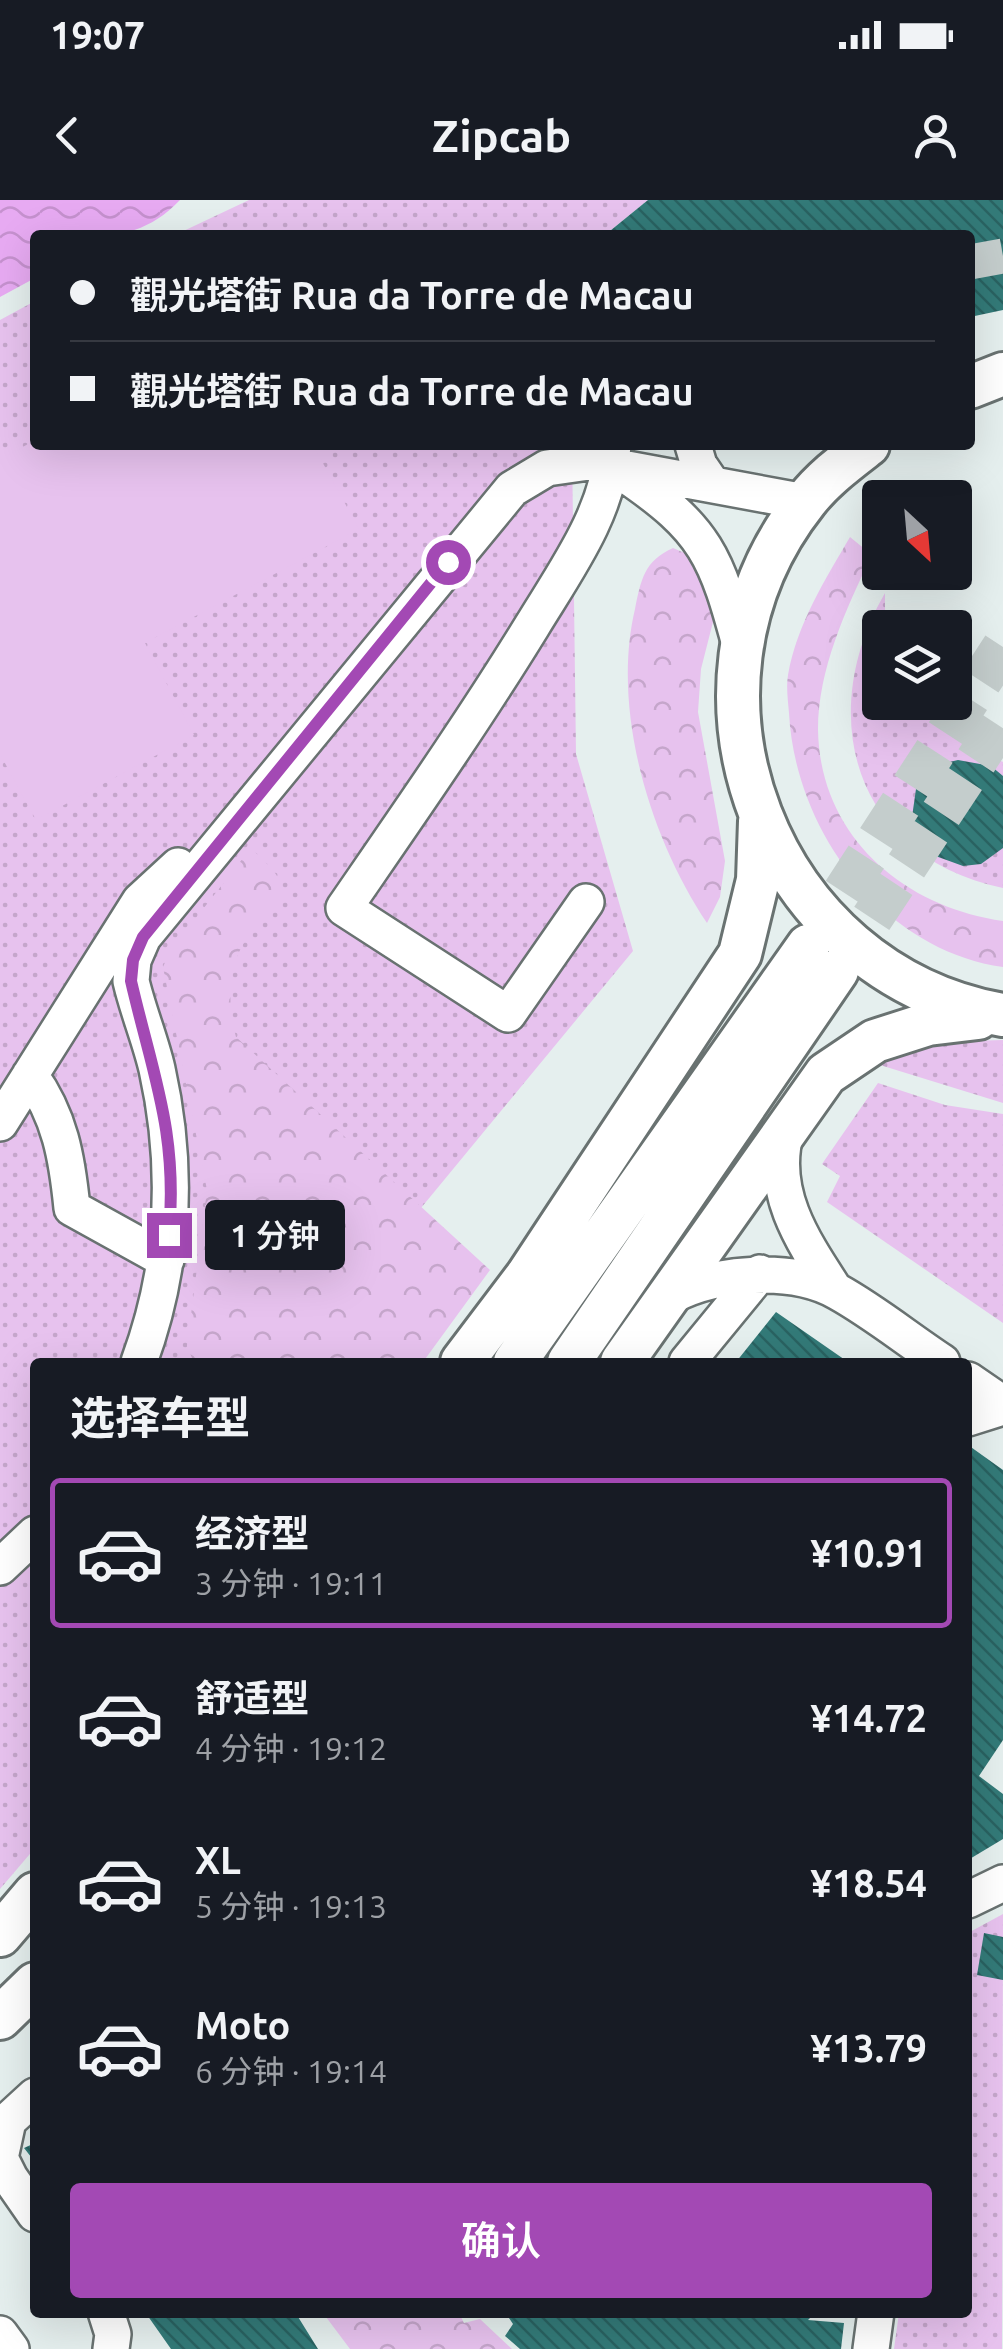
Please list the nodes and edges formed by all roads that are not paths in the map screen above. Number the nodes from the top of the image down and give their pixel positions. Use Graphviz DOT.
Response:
graph roads {
  1 [pos="1003,374"];
  2 [pos="975,385"];
  3 [pos="694,450"];
  4 [pos="863,450"];
  5 [pos="613,455"];
  6 [pos="545,457"];
  7 [pos="712,484"];
  8 [pos="806,502"];
  9 [pos="742,652"];
  10 [pos="264,789"];
  11 [pos="760,815"];
  12 [pos="586,902"];
  13 [pos="1003,1015"];
  14 [pos="30,1075"];
  15 [pos="0,1123"];
  16 [pos="788,1126"];
  17 [pos="166,1260"];
  18 [pos="760,1273"];
  19 [pos="834,1289"];
  20 [pos="671,1296"];
  21 [pos="635,1355"];
  22 [pos="142,1358"];
  23 [pos="465,1358"];
  24 [pos="519,1358"];
  25 [pos="571,1358"];
  26 [pos="691,1358"];
  27 [pos="936,1358"];
  28 [pos="972,1383"];
  29 [pos="1003,1406"];
  30 [pos="972,1417"];
  31 [pos="30,1539"];
  32 [pos="0,1567"];
  33 [pos="1003,1883"];
  34 [pos="972,1898"];
  35 [pos="30,1900"];
  36 [pos="30,1925"];
  37 [pos="0,1935"];
  38 [pos="0,1954"];
  39 [pos="30,1989"];
  40 [pos="30,2016"];
  41 [pos="0,2018"];
  42 [pos="0,2043"];
  43 [pos="30,2101"];
  44 [pos="4,2124"];
  45 [pos="5,2176"];
  46 [pos="30,2208"];
  47 [pos="108,2318"];
  48 [pos="875,2318"];
  49 [pos="0,2334"];
  50 [pos="11,2349"];
  51 [pos="112,2349"];
  52 [pos="871,2349"];
  1 -- 2 [label="main road"];
  3 -- 7 [label="street"];
  4 -- 8 [label="main road"];
  5 -- 6 [label="street"];
  5 -- 7 [label="street"];
  5 -- 9 [label="street"];
  5 -- 12 [label="street"];
  6 -- 10 [label="street"];
  7 -- 8 [label="street"];
  8 -- 9 [label="main road"];
  9 -- 11 [label="main road"];
  10 -- 14 [label="street"];
  10 -- 17 [label="street"];
  11 -- 13 [label="main road"];
  11 -- 23 [label="main road"];
  13 -- 16 [label="main road"];
  14 -- 15 [label="street"];
  14 -- 17 [label="street"];
  16 -- 19 [label="street"];
  16 -- 20 [label="main road"];
  17 -- 22 [label="street"];
  18 -- 19 [label="street"];
  18 -- 20 [label="street"];
  18 -- 26 [label="street"];
  19 -- 27 [label="street"];
  20 -- 21 [label="main road"];
  24 -- 25 [label="main road"];
  28 -- 29 [label="street"];
  29 -- 30 [label="street"];
  31 -- 32 [label="street"];
  33 -- 34 [label="street"];
  35 -- 37 [label="main road"];
  36 -- 38 [label="main road"];
  39 -- 41 [label="main road"];
  40 -- 42 [label="main road"];
  43 -- 44 [label="street"];
  44 -- 45 [label="street"];
  45 -- 46 [label="street"];
  47 -- 51 [label="street"];
  48 -- 52 [label="street"];
  49 -- 50 [label="street"];
}
